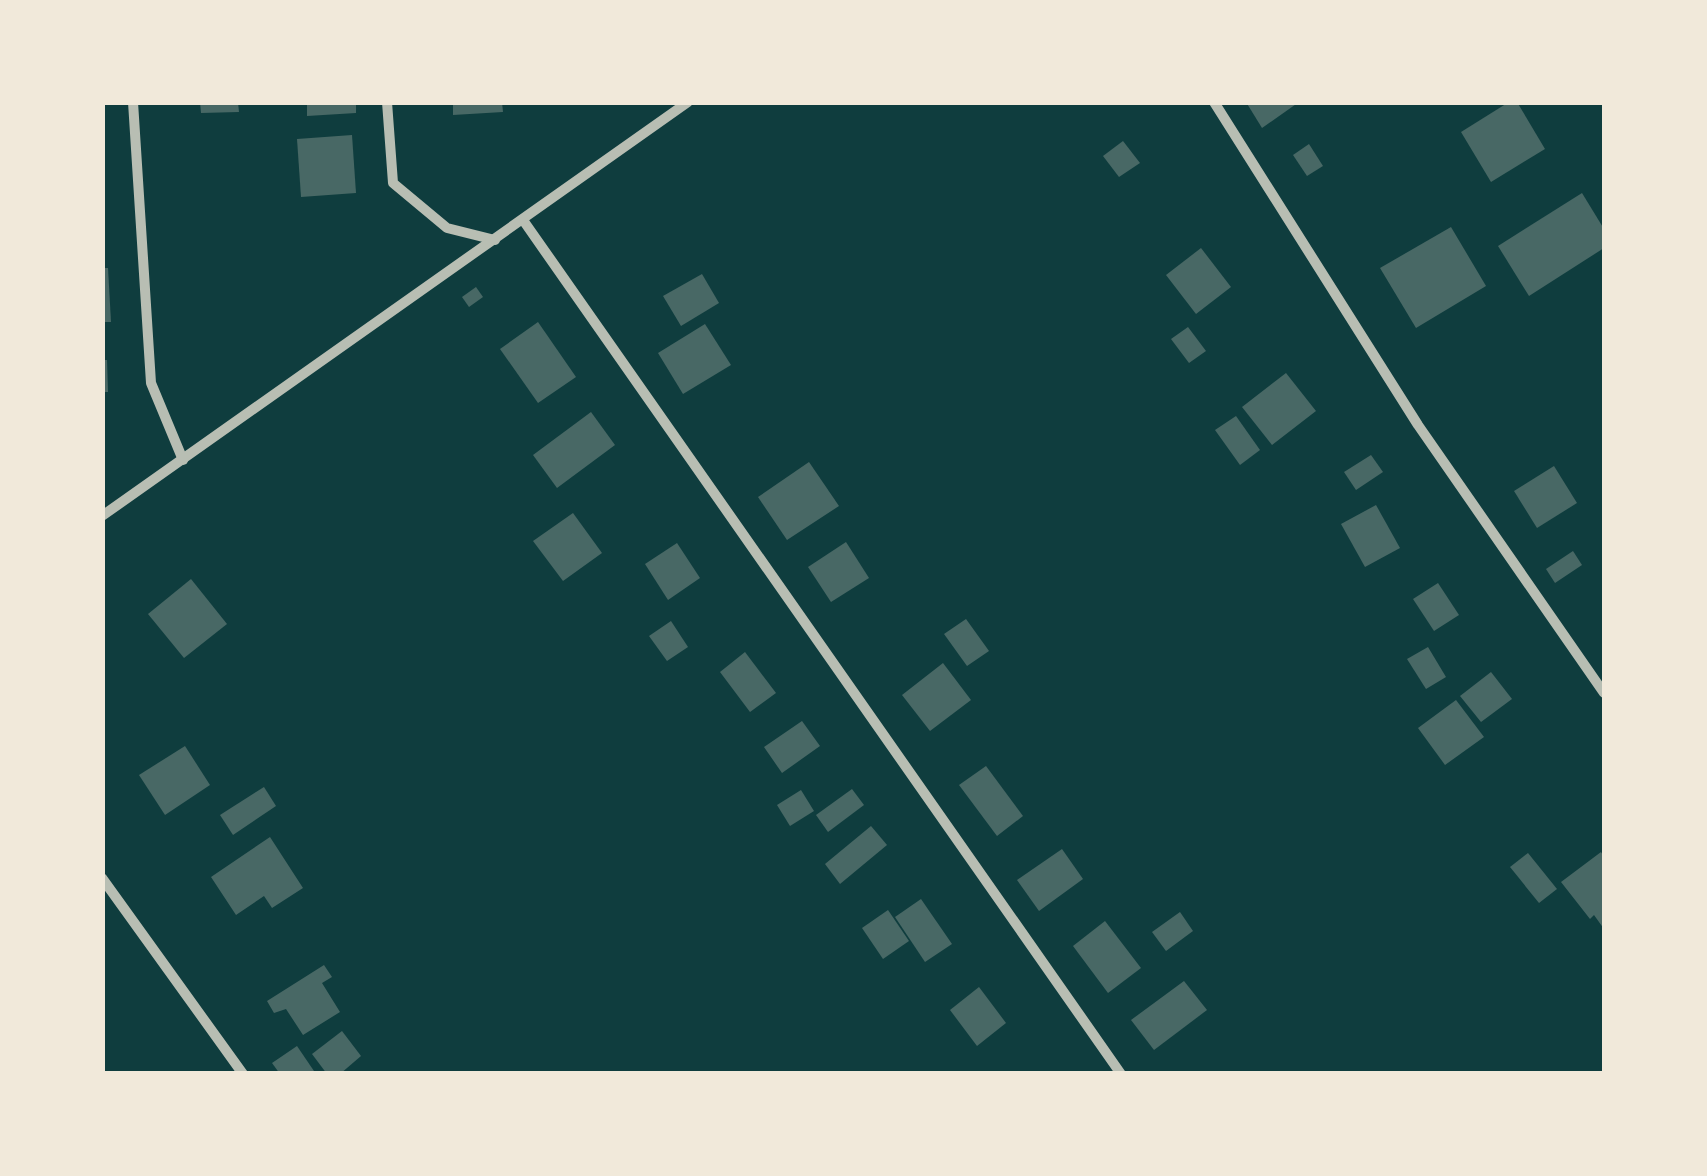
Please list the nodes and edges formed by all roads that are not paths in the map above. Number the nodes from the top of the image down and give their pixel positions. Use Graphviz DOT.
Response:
graph roads {
  1 [pos="133,102"];
  2 [pos="388,102"];
  3 [pos="688,102"];
  4 [pos="1214,102"];
  5 [pos="523,220"];
  6 [pos="495,240"];
  7 [pos="182,460"];
  8 [pos="102,516"];
  9 [pos="1604,693"];
  10 [pos="102,878"];
  11 [pos="243,1074"];
  12 [pos="1121,1074"];
  1 -- 7 [label="street"];
  2 -- 6 [label="street"];
  3 -- 5 [label="street"];
  4 -- 9 [label="street"];
  5 -- 6 [label="street"];
  5 -- 12 [label="street"];
  6 -- 7 [label="street"];
  7 -- 8 [label="street"];
  10 -- 11 [label="street"];
}
